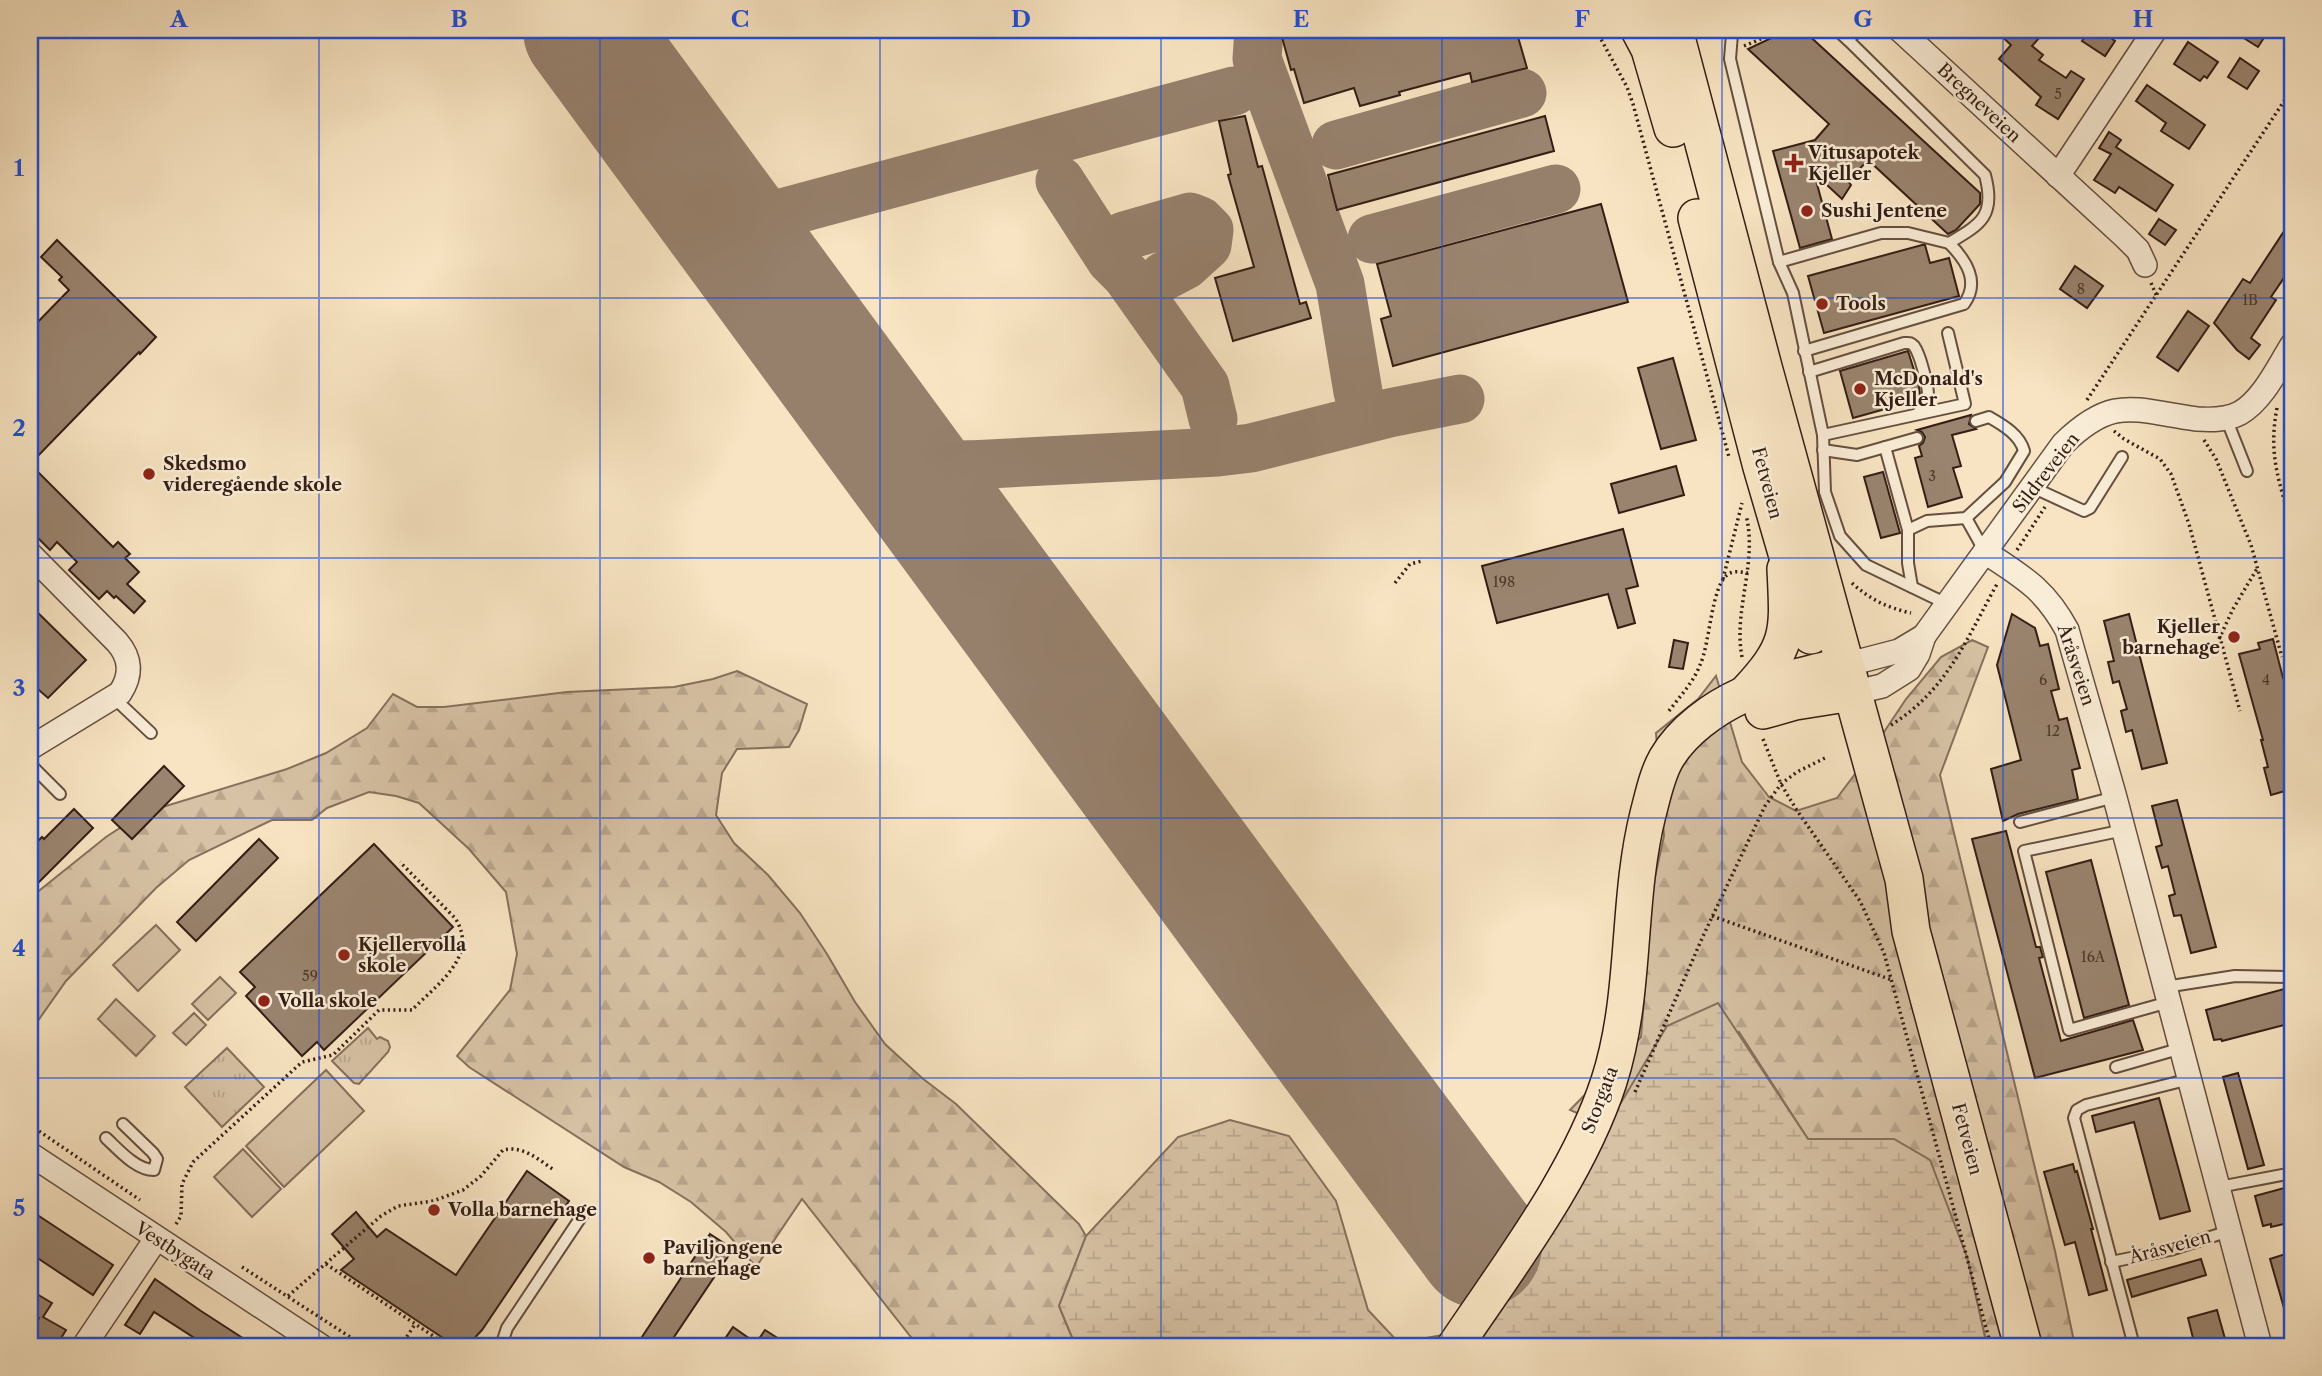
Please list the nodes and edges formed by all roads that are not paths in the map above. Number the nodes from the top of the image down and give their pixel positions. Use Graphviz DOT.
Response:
graph roads {
  1 [pos="1640,30"];
  2 [pos="1674,30"];
  3 [pos="1737,30"];
  4 [pos="1837,30"];
  5 [pos="1858,30"];
  6 [pos="1900,30"];
  7 [pos="2155,30"];
  8 [pos="1848,40"];
  9 [pos="2058,176"];
  10 [pos="1949,243"];
  11 [pos="1779,262"];
  12 [pos="2145,265"];
  13 [pos="1948,333"];
  14 [pos="2292,345"];
  15 [pos="1804,351"];
  16 [pos="1809,372"];
  17 [pos="1917,414"];
  18 [pos="2226,418"];
  19 [pos="1976,421"];
  20 [pos="1823,435"];
  21 [pos="1917,438"];
  22 [pos="1885,447"];
  23 [pos="1823,450"];
  24 [pos="2122,457"];
  25 [pos="2247,471"];
  26 [pos="2032,487"];
  27 [pos="1966,518"];
  28 [pos="1908,530"];
  29 [pos="1783,541"];
  30 [pos="1985,552"];
  31 [pos="30,554"];
  32 [pos="1912,587"];
  33 [pos="1947,604"];
  34 [pos="1744,680"];
  35 [pos="1836,681"];
  36 [pos="114,698"];
  37 [pos="151,733"];
  38 [pos="30,748"];
  39 [pos="30,764"];
  40 [pos="60,794"];
  41 [pos="2115,797"];
  42 [pos="1647,818"];
  43 [pos="2020,822"];
  44 [pos="2124,830"];
  45 [pos="2292,977"];
  46 [pos="2167,995"];
  47 [pos="2182,1048"];
  48 [pos="2116,1067"];
  49 [pos="2190,1079"];
  50 [pos="123,1124"];
  51 [pos="106,1138"];
  52 [pos="30,1154"];
  53 [pos="2292,1173"];
  54 [pos="2219,1187"];
  55 [pos="583,1214"];
  56 [pos="2229,1231"];
  57 [pos="156,1239"];
  58 [pos="2110,1262"];
  59 [pos="84,1346"];
  60 [pos="321,1346"];
  61 [pos="501,1346"];
  62 [pos="1455,1346"];
  63 [pos="2023,1346"];
  64 [pos="2134,1346"];
  65 [pos="2260,1346"];
  1 -- 29 [label="highway, Fetveien"];
  2 -- 35 [label="highway, Fetveien"];
  3 -- 11 [label="lane"];
  4 -- 8 [label="lane"];
  5 -- 8 [label="lane"];
  6 -- 9 [label="street, Bregneveien"];
  7 -- 9 [label="street"];
  8 -- 10 [label="lane"];
  9 -- 12 [label="street, Bregneveien"];
  10 -- 11 [label="lane"];
  10 -- 15 [label="lane"];
  11 -- 15 [label="lane"];
  13 -- 17 [label="lane"];
  14 -- 18 [label="street"];
  15 -- 16 [label="lane"];
  16 -- 17 [label="lane"];
  16 -- 20 [label="lane"];
  17 -- 20 [label="lane"];
  18 -- 25 [label="lane"];
  18 -- 26 [label="street, Sildreveien"];
  19 -- 27 [label="lane"];
  20 -- 23 [label="lane"];
  21 -- 22 [label="lane"];
  22 -- 23 [label="lane"];
  22 -- 28 [label="lane"];
  23 -- 32 [label="lane"];
  24 -- 26 [label="lane"];
  26 -- 30 [label="street, Sildreveien"];
  27 -- 28 [label="lane"];
  27 -- 30 [label="lane"];
  28 -- 32 [label="lane"];
  29 -- 34 [label="main road"];
  29 -- 35 [label="highway, Fetveien"];
  30 -- 33 [label="street"];
  30 -- 41 [label="street, Åråsveien"];
  31 -- 36 [label="street"];
  32 -- 33 [label="lane"];
  33 -- 35 [label="street"];
  34 -- 35 [label="main road, Storgata"];
  34 -- 42 [label="main road, Storgata"];
  35 -- 42 [label="main road, Storgata"];
  35 -- 63 [label="highway, Fetveien"];
  36 -- 37 [label="lane"];
  36 -- 38 [label="street"];
  39 -- 40 [label="lane"];
  41 -- 43 [label="lane"];
  41 -- 44 [label="street, Åråsveien"];
  42 -- 62 [label="main road, Storgata"];
  44 -- 46 [label="street, Åråsveien"];
  44 -- 46 [label="lane"];
  45 -- 46 [label="lane"];
  46 -- 47 [label="street, Åråsveien"];
  47 -- 48 [label="lane"];
  47 -- 49 [label="street, Åråsveien"];
  49 -- 54 [label="street, Åråsveien"];
  49 -- 58 [label="lane, Åråsveien"];
  50 -- 51 [label="lane"];
  52 -- 57 [label="street, Vestbygata"];
  53 -- 54 [label="lane"];
  54 -- 56 [label="street, Åråsveien"];
  55 -- 61 [label="lane"];
  56 -- 58 [label="lane, Åråsveien"];
  56 -- 65 [label="street, Åråsveien"];
  57 -- 59 [label="street"];
  57 -- 60 [label="street, Vestbygata"];
  58 -- 64 [label="lane, Åråsveien"];
}
